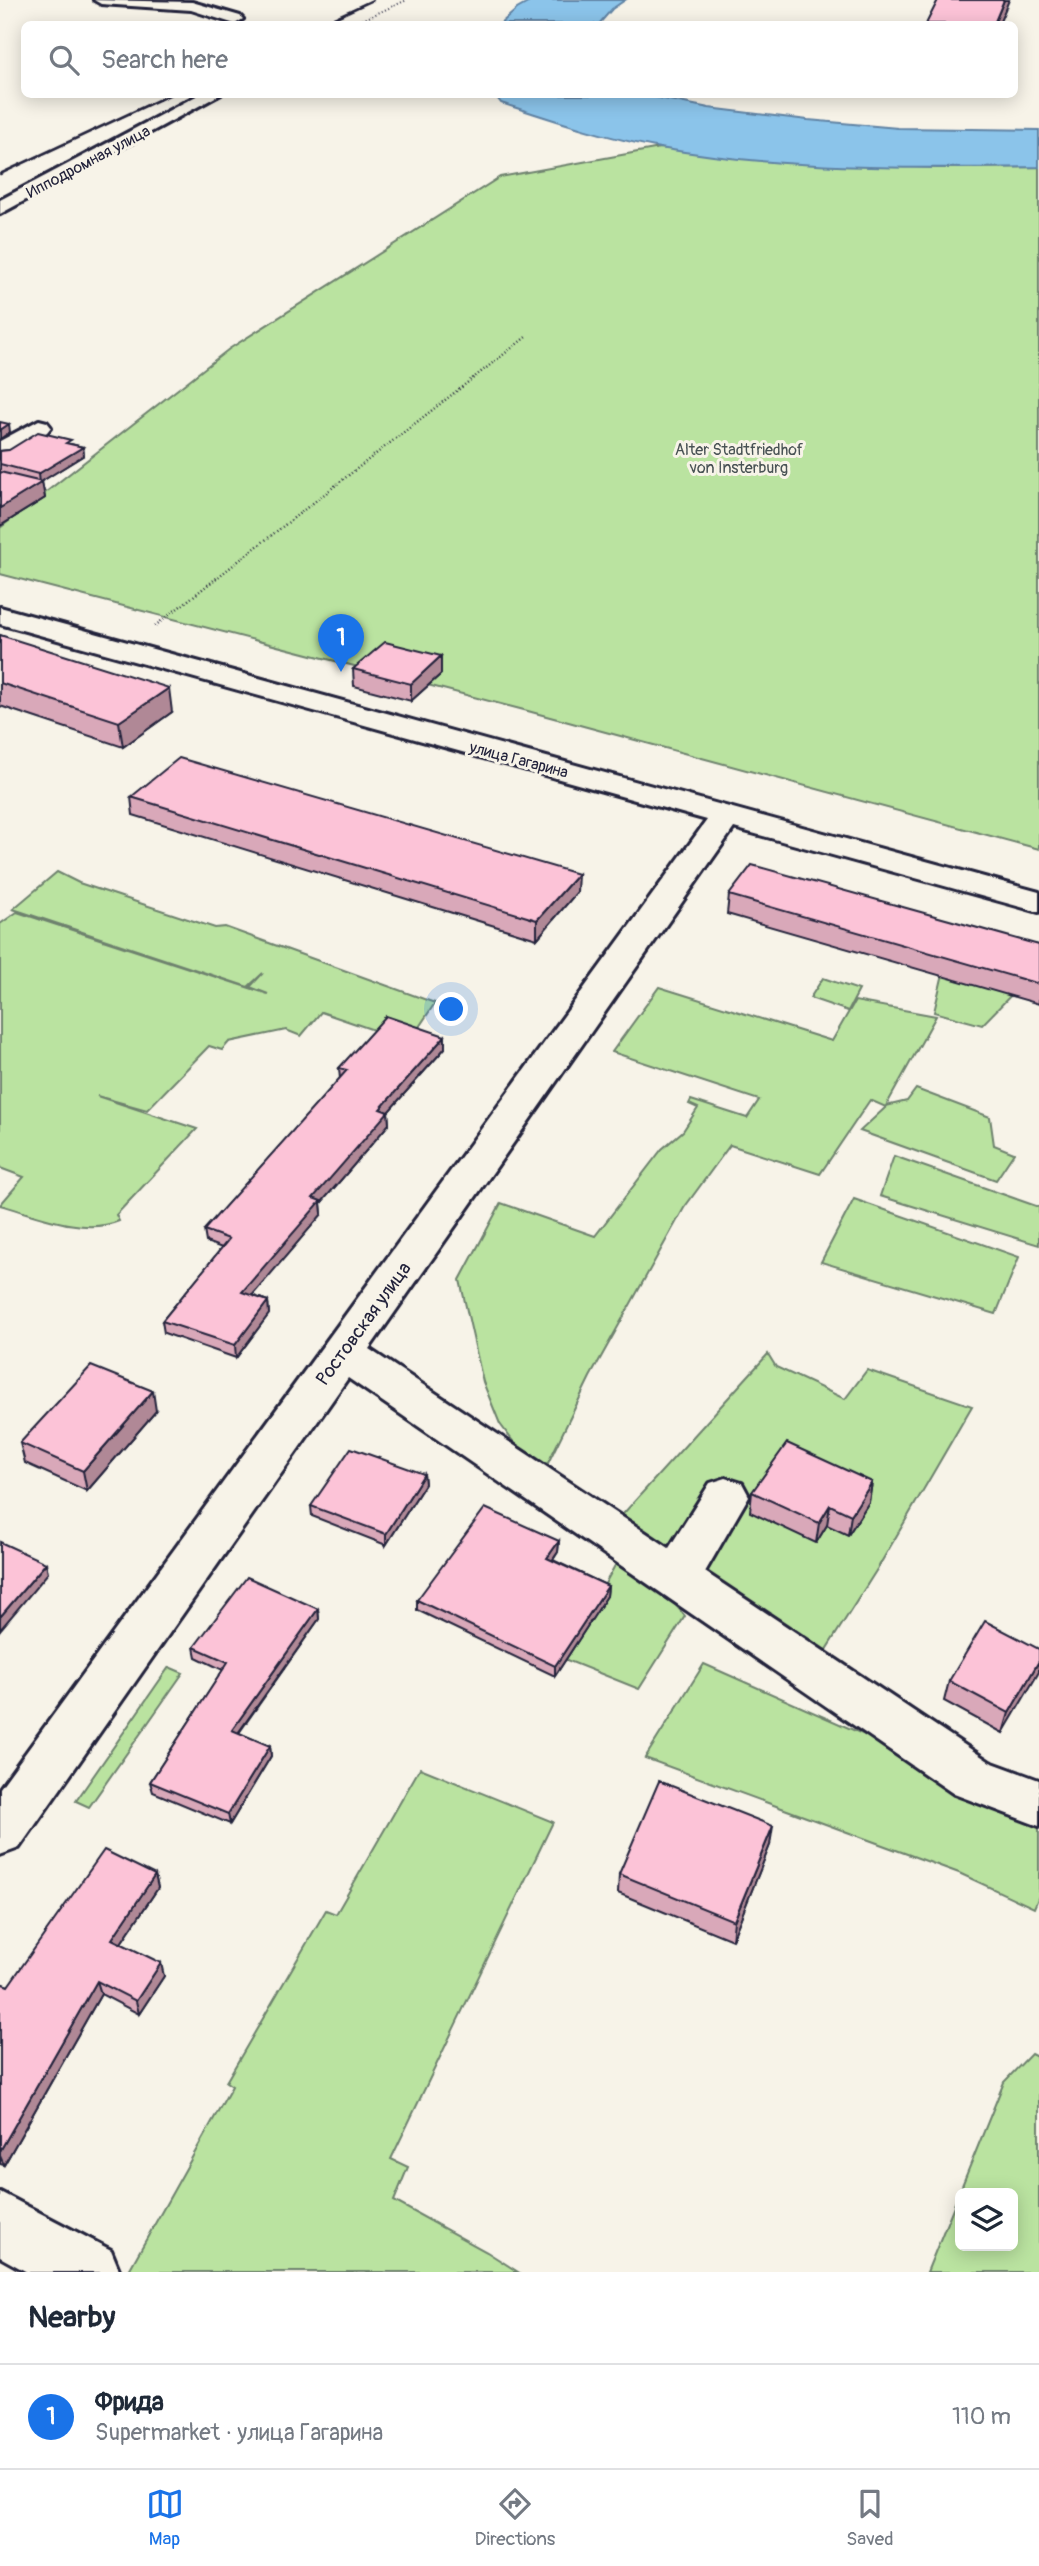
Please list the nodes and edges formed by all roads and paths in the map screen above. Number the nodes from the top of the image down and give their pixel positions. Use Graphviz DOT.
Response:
graph roads {
  1 [pos="101,0"];
  2 [pos="407,0"];
  3 [pos="235,19"];
  4 [pos="360,21"];
  5 [pos="206,98"];
  6 [pos="0,208"];
  7 [pos="526,337"];
  8 [pos="39,426"];
  9 [pos="0,451"];
  10 [pos="0,615"];
  11 [pos="124,650"];
  12 [pos="726,816"];
  13 [pos="1039,902"];
  14 [pos="342,1352"];
  15 [pos="726,1496"];
  16 [pos="675,1579"];
  17 [pos="1039,1803"];
  18 [pos="0,1831"];
  19 [pos="0,2223"];
  20 [pos="89,2272"];
  1 -- 3 [label="street"];
  2 -- 4 [label="path"];
  5 -- 6 [label="street, Ипподромная улица"];
  7 -- 11 [label="path"];
  8 -- 9 [label="street"];
  10 -- 11 [label="street, улица Гагарина"];
  11 -- 12 [label="street, улица Гагарина"];
  12 -- 13 [label="street, улица Гагарина"];
  12 -- 14 [label="street, Ростовская улица"];
  14 -- 16 [label="street"];
  14 -- 18 [label="street, Ростовская улица"];
  15 -- 16 [label="street"];
  16 -- 17 [label="street"];
  19 -- 20 [label="street"];
}
